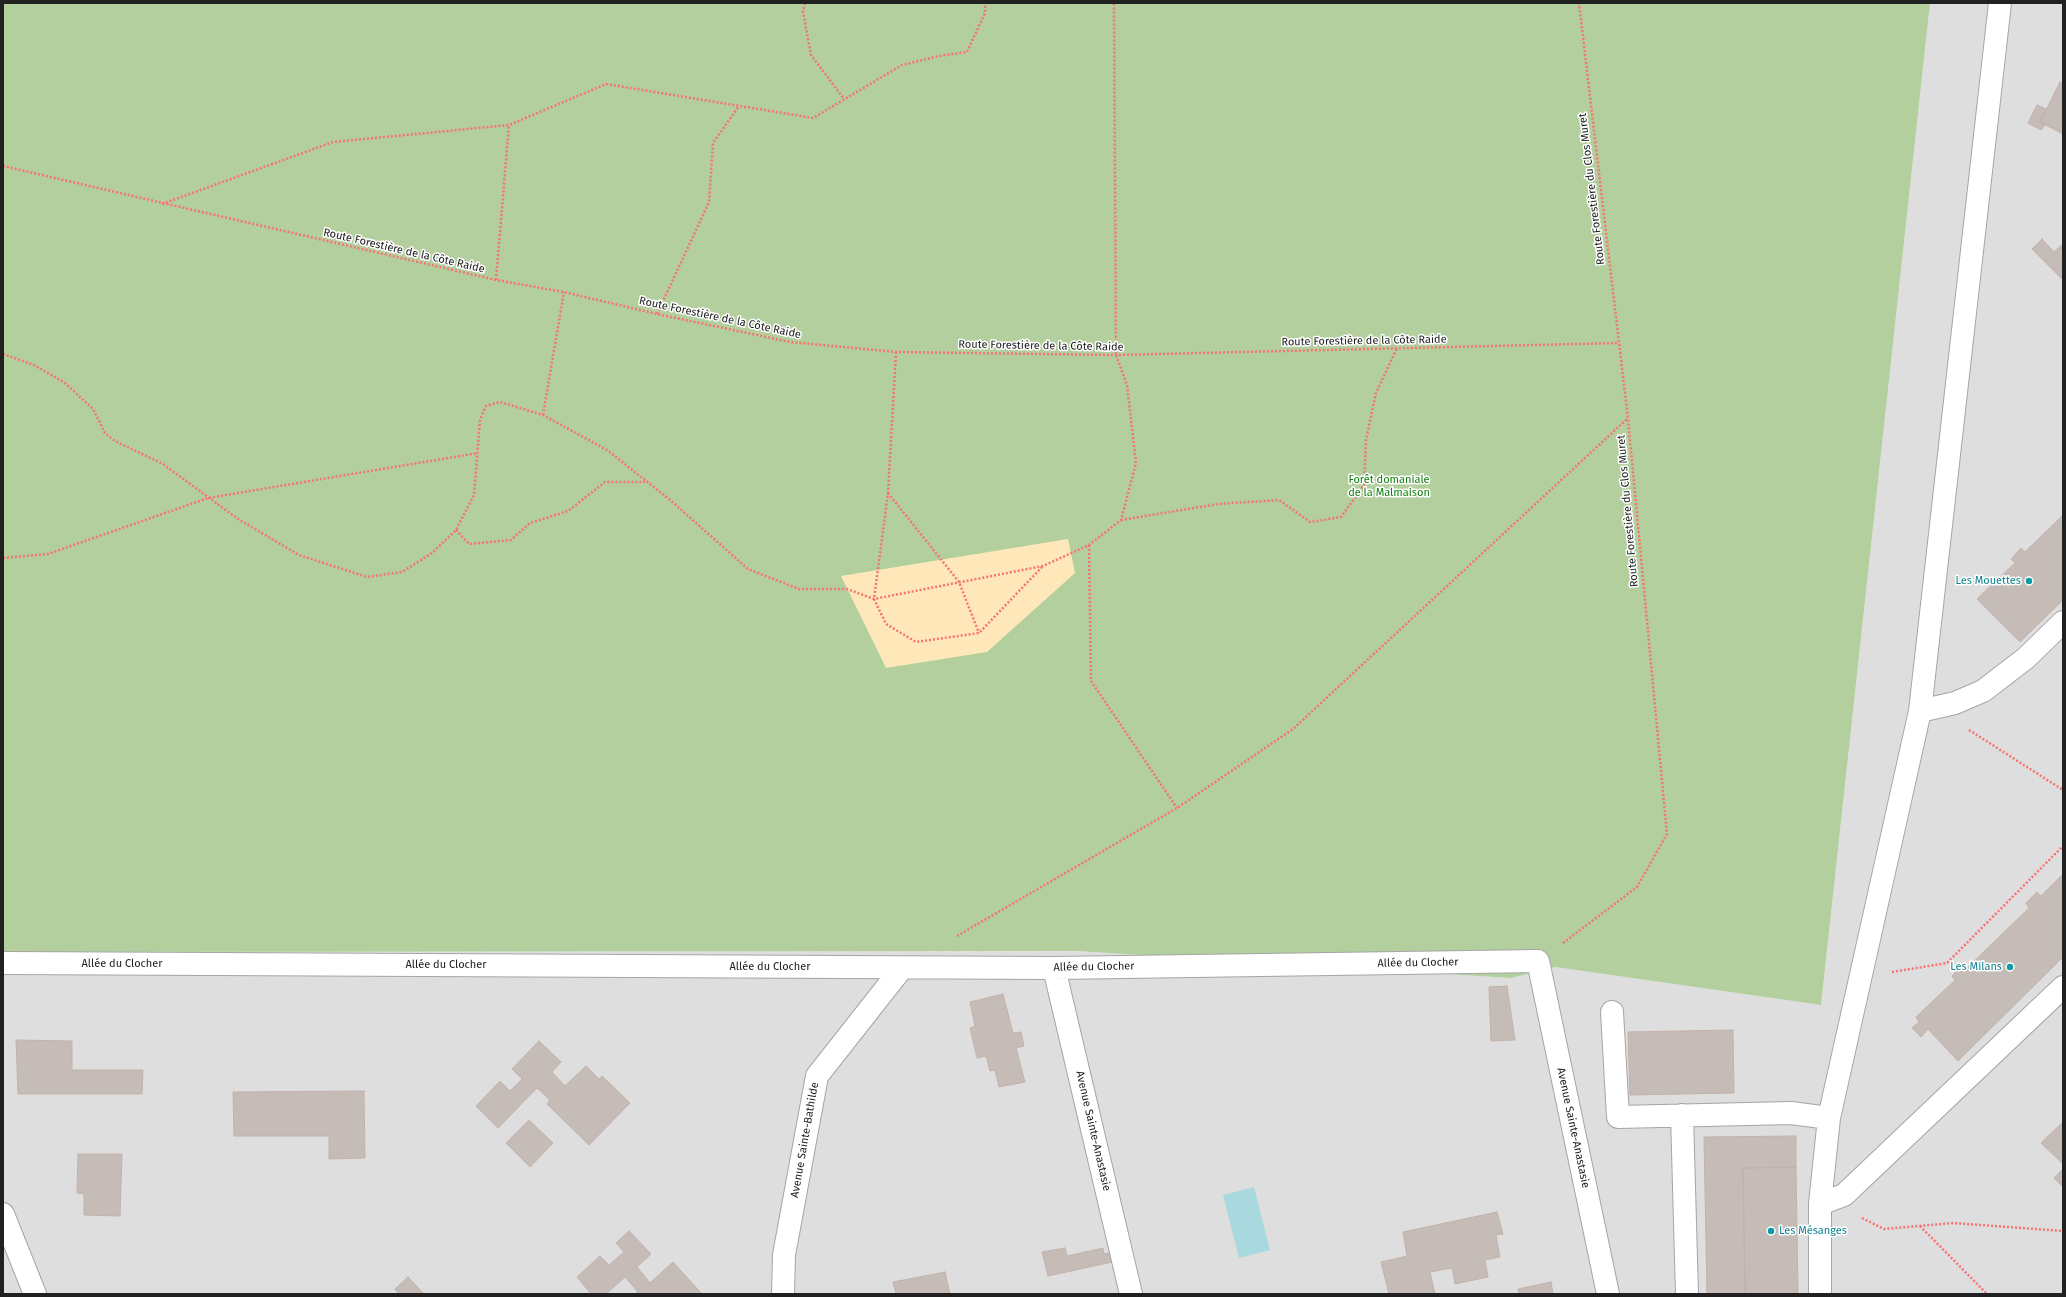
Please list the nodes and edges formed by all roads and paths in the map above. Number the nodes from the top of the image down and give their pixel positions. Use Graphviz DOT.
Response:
graph roads {
  1 [pos="805,3"];
  2 [pos="985,3"];
  3 [pos="1114,3"];
  4 [pos="1579,3"];
  5 [pos="2000,3"];
  6 [pos="844,100"];
  7 [pos="739,106"];
  8 [pos="509,125"];
  9 [pos="3,166"];
  10 [pos="161,204"];
  11 [pos="496,280"];
  12 [pos="564,292"];
  13 [pos="657,314"];
  14 [pos="1618,342"];
  15 [pos="1397,348"];
  16 [pos="896,352"];
  17 [pos="3,354"];
  18 [pos="1116,355"];
  19 [pos="543,415"];
  20 [pos="1628,419"];
  21 [pos="478,453"];
  22 [pos="646,482"];
  23 [pos="888,492"];
  24 [pos="208,498"];
  25 [pos="1121,520"];
  26 [pos="456,530"];
  27 [pos="1088,546"];
  28 [pos="3,558"];
  29 [pos="1044,566"];
  30 [pos="959,582"];
  31 [pos="874,599"];
  32 [pos="2063,622"];
  33 [pos="978,633"];
  34 [pos="1920,711"];
  35 [pos="1968,730"];
  36 [pos="2063,790"];
  37 [pos="1177,808"];
  38 [pos="2063,846"];
  39 [pos="950,940"];
  40 [pos="1538,961"];
  41 [pos="3,963"];
  42 [pos="902,968"];
  43 [pos="1054,968"];
  44 [pos="1862,973"];
  45 [pos="2063,987"];
  46 [pos="1612,1012"];
  47 [pos="1682,1115"];
  48 [pos="1829,1118"];
  49 [pos="1825,1202"];
  50 [pos="3,1214"];
  51 [pos="1920,1226"];
  52 [pos="2063,1231"];
  53 [pos="35,1294"];
  54 [pos="783,1294"];
  55 [pos="1131,1294"];
  56 [pos="1608,1294"];
  57 [pos="1687,1294"];
  58 [pos="1820,1294"];
  59 [pos="1987,1294"];
  1 -- 6 [label="path"];
  2 -- 6 [label="path"];
  3 -- 18 [label="path"];
  4 -- 14 [label="path, Route Forestière du Clos Muret"];
  5 -- 34 [label="street"];
  6 -- 7 [label="path"];
  7 -- 8 [label="path"];
  7 -- 13 [label="path"];
  8 -- 10 [label="path"];
  8 -- 11 [label="path"];
  9 -- 10 [label="path, Route Forestière de la Côte Raide"];
  10 -- 11 [label="path, Route Forestière de la Côte Raide"];
  11 -- 12 [label="path, Route Forestière de la Côte Raide"];
  12 -- 13 [label="path, Route Forestière de la Côte Raide"];
  12 -- 19 [label="path"];
  13 -- 16 [label="path, Route Forestière de la Côte Raide"];
  14 -- 15 [label="path, Route Forestière de la Côte Raide"];
  14 -- 20 [label="path, Route Forestière du Clos Muret"];
  15 -- 18 [label="path, Route Forestière de la Côte Raide"];
  15 -- 25 [label="path"];
  16 -- 18 [label="path, Route Forestière de la Côte Raide"];
  16 -- 23 [label="path"];
  17 -- 24 [label="path"];
  18 -- 25 [label="path"];
  19 -- 21 [label="path"];
  19 -- 22 [label="path"];
  20 -- 37 [label="path"];
  20 -- 40 [label="path, Route Forestière du Clos Muret"];
  21 -- 24 [label="path"];
  21 -- 26 [label="path"];
  22 -- 26 [label="path"];
  22 -- 31 [label="path"];
  23 -- 30 [label="path"];
  23 -- 31 [label="path"];
  24 -- 26 [label="path"];
  24 -- 28 [label="path"];
  25 -- 27 [label="path"];
  27 -- 29 [label="path"];
  27 -- 37 [label="path"];
  29 -- 30 [label="path"];
  29 -- 33 [label="path"];
  30 -- 31 [label="path"];
  30 -- 33 [label="path"];
  31 -- 33 [label="path"];
  32 -- 34 [label="street"];
  34 -- 44 [label="street"];
  35 -- 36 [label="path"];
  37 -- 39 [label="path"];
  38 -- 44 [label="path"];
  40 -- 43 [label="street, Allée du Clocher"];
  40 -- 56 [label="street, Avenue Sainte-Anastasie"];
  41 -- 42 [label="street, Allée du Clocher"];
  42 -- 43 [label="street, Allée du Clocher"];
  42 -- 54 [label="street, Avenue Sainte-Bathilde"];
  43 -- 55 [label="street, Avenue Sainte-Anastasie"];
  44 -- 48 [label="street"];
  45 -- 49 [label="street"];
  46 -- 47 [label="street"];
  47 -- 48 [label="street"];
  47 -- 57 [label="street"];
  48 -- 49 [label="street"];
  49 -- 51 [label="path"];
  49 -- 58 [label="street"];
  50 -- 53 [label="street"];
  51 -- 52 [label="path"];
  51 -- 59 [label="path"];
}
